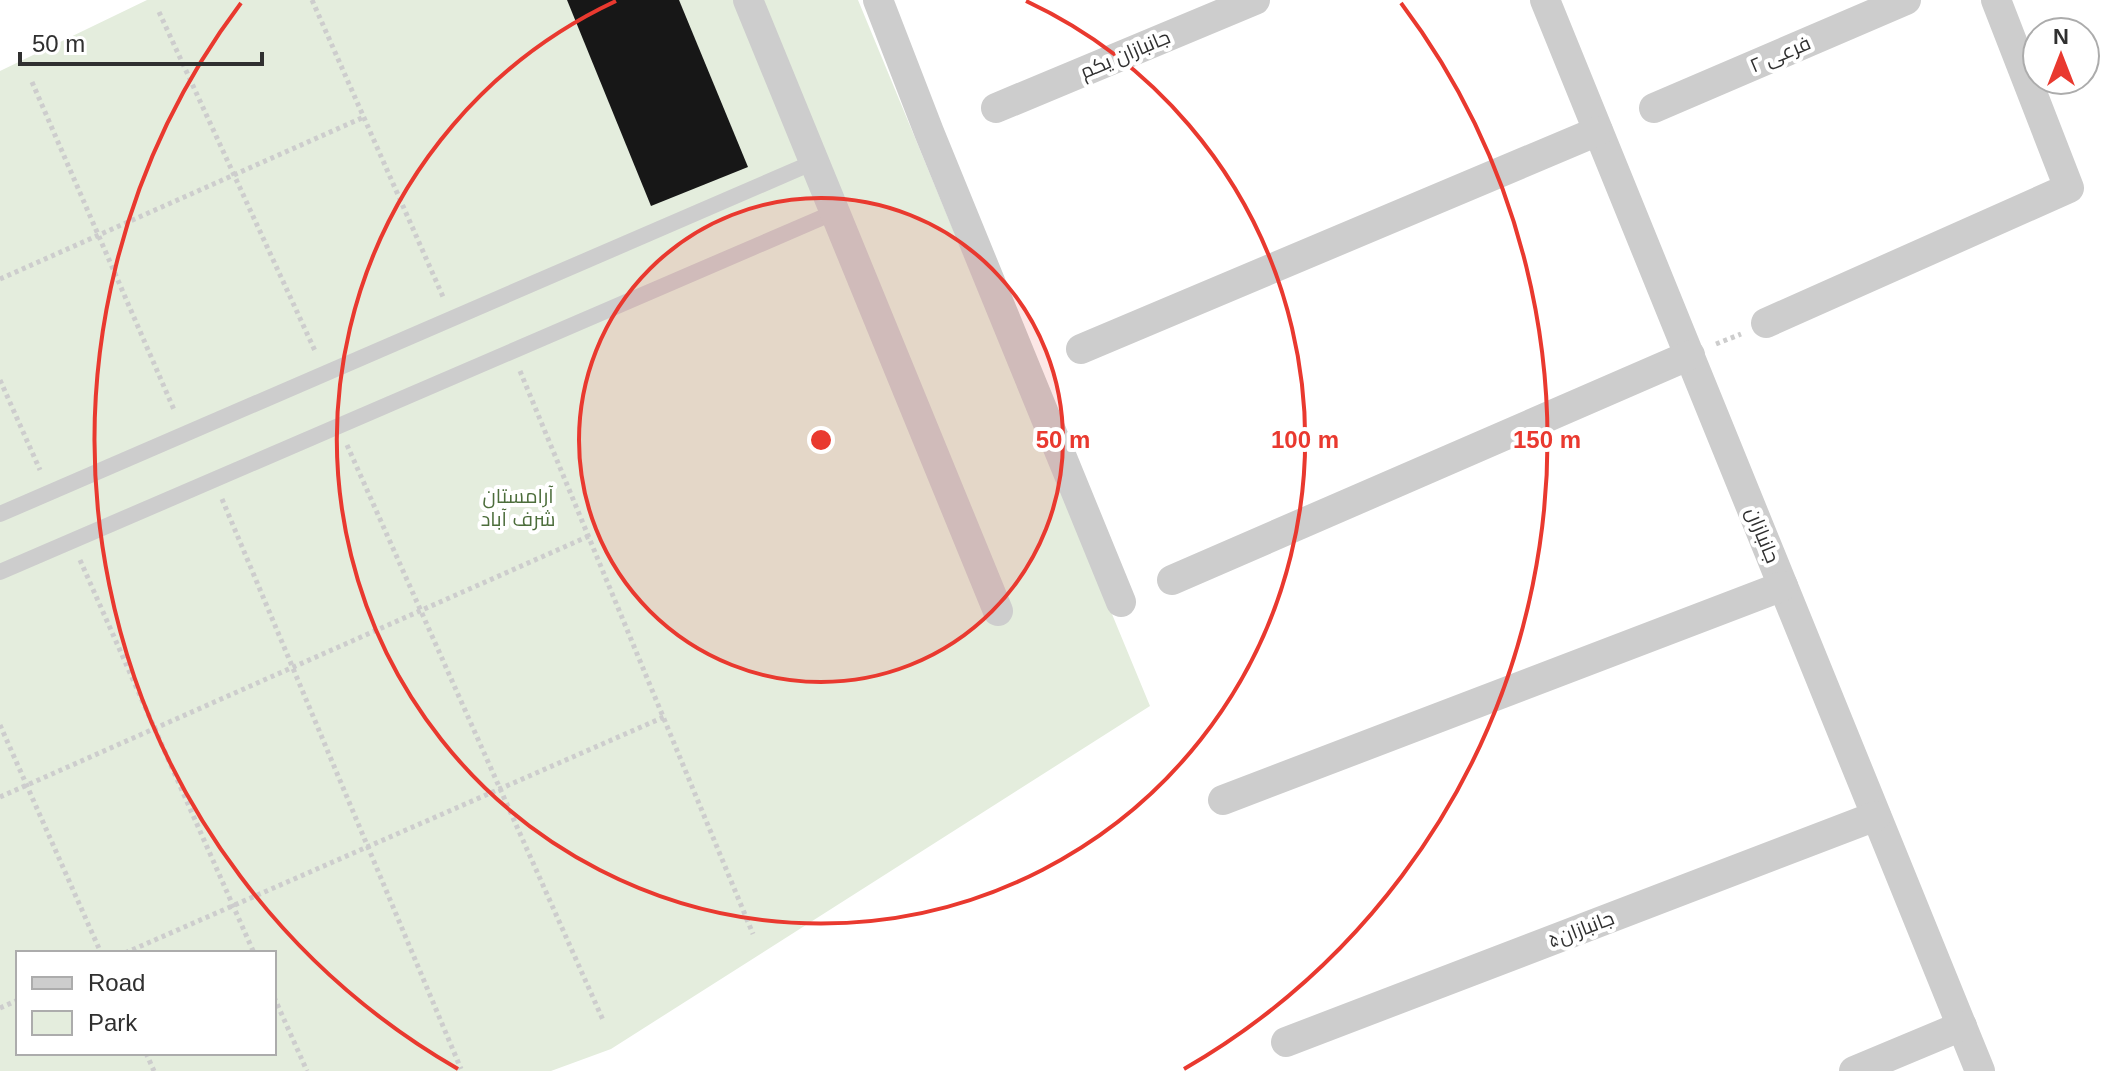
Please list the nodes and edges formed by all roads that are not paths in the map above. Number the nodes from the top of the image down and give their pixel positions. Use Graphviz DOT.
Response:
graph roads {
  1 [pos="748,0"];
  2 [pos="878,0"];
  3 [pos="1255,0"];
  4 [pos="1545,0"];
  5 [pos="1906,0"];
  6 [pos="1996,0"];
  7 [pos="996,108"];
  8 [pos="1654,108"];
  9 [pos="1598,131"];
  10 [pos="814,162"];
  11 [pos="835,212"];
  12 [pos="1766,323"];
  13 [pos="1081,349"];
  14 [pos="1690,355"];
  15 [pos="0,514"];
  16 [pos="0,572"];
  17 [pos="1172,580"];
  18 [pos="1783,586"];
  19 [pos="1121,602"];
  20 [pos="998,611"];
  21 [pos="1223,800"];
  22 [pos="1876,816"];
  23 [pos="1962,1026"];
  24 [pos="1286,1042"];
  25 [pos="1854,1071"];
  26 [pos="1980,1071"];
  1 -- 10 [label="street"];
  2 -- 19 [label="street"];
  3 -- 7 [label="street, جانبازان یکم"];
  4 -- 9 [label="street, جانبازان"];
  5 -- 8 [label="street, فرعی ۲"];
  6 -- 12 [label="street"];
  9 -- 13 [label="street"];
  9 -- 14 [label="street, جانبازان"];
  10 -- 11 [label="street"];
  10 -- 15 [label="lane"];
  11 -- 16 [label="lane"];
  11 -- 20 [label="street"];
  14 -- 17 [label="street"];
  14 -- 18 [label="street, جانبازان"];
  18 -- 21 [label="street"];
  18 -- 22 [label="street, جانبازان"];
  22 -- 23 [label="street, جانبازان"];
  22 -- 24 [label="street, جانبازان۵"];
  23 -- 25 [label="street"];
  23 -- 26 [label="street, جانبازان"];
}
